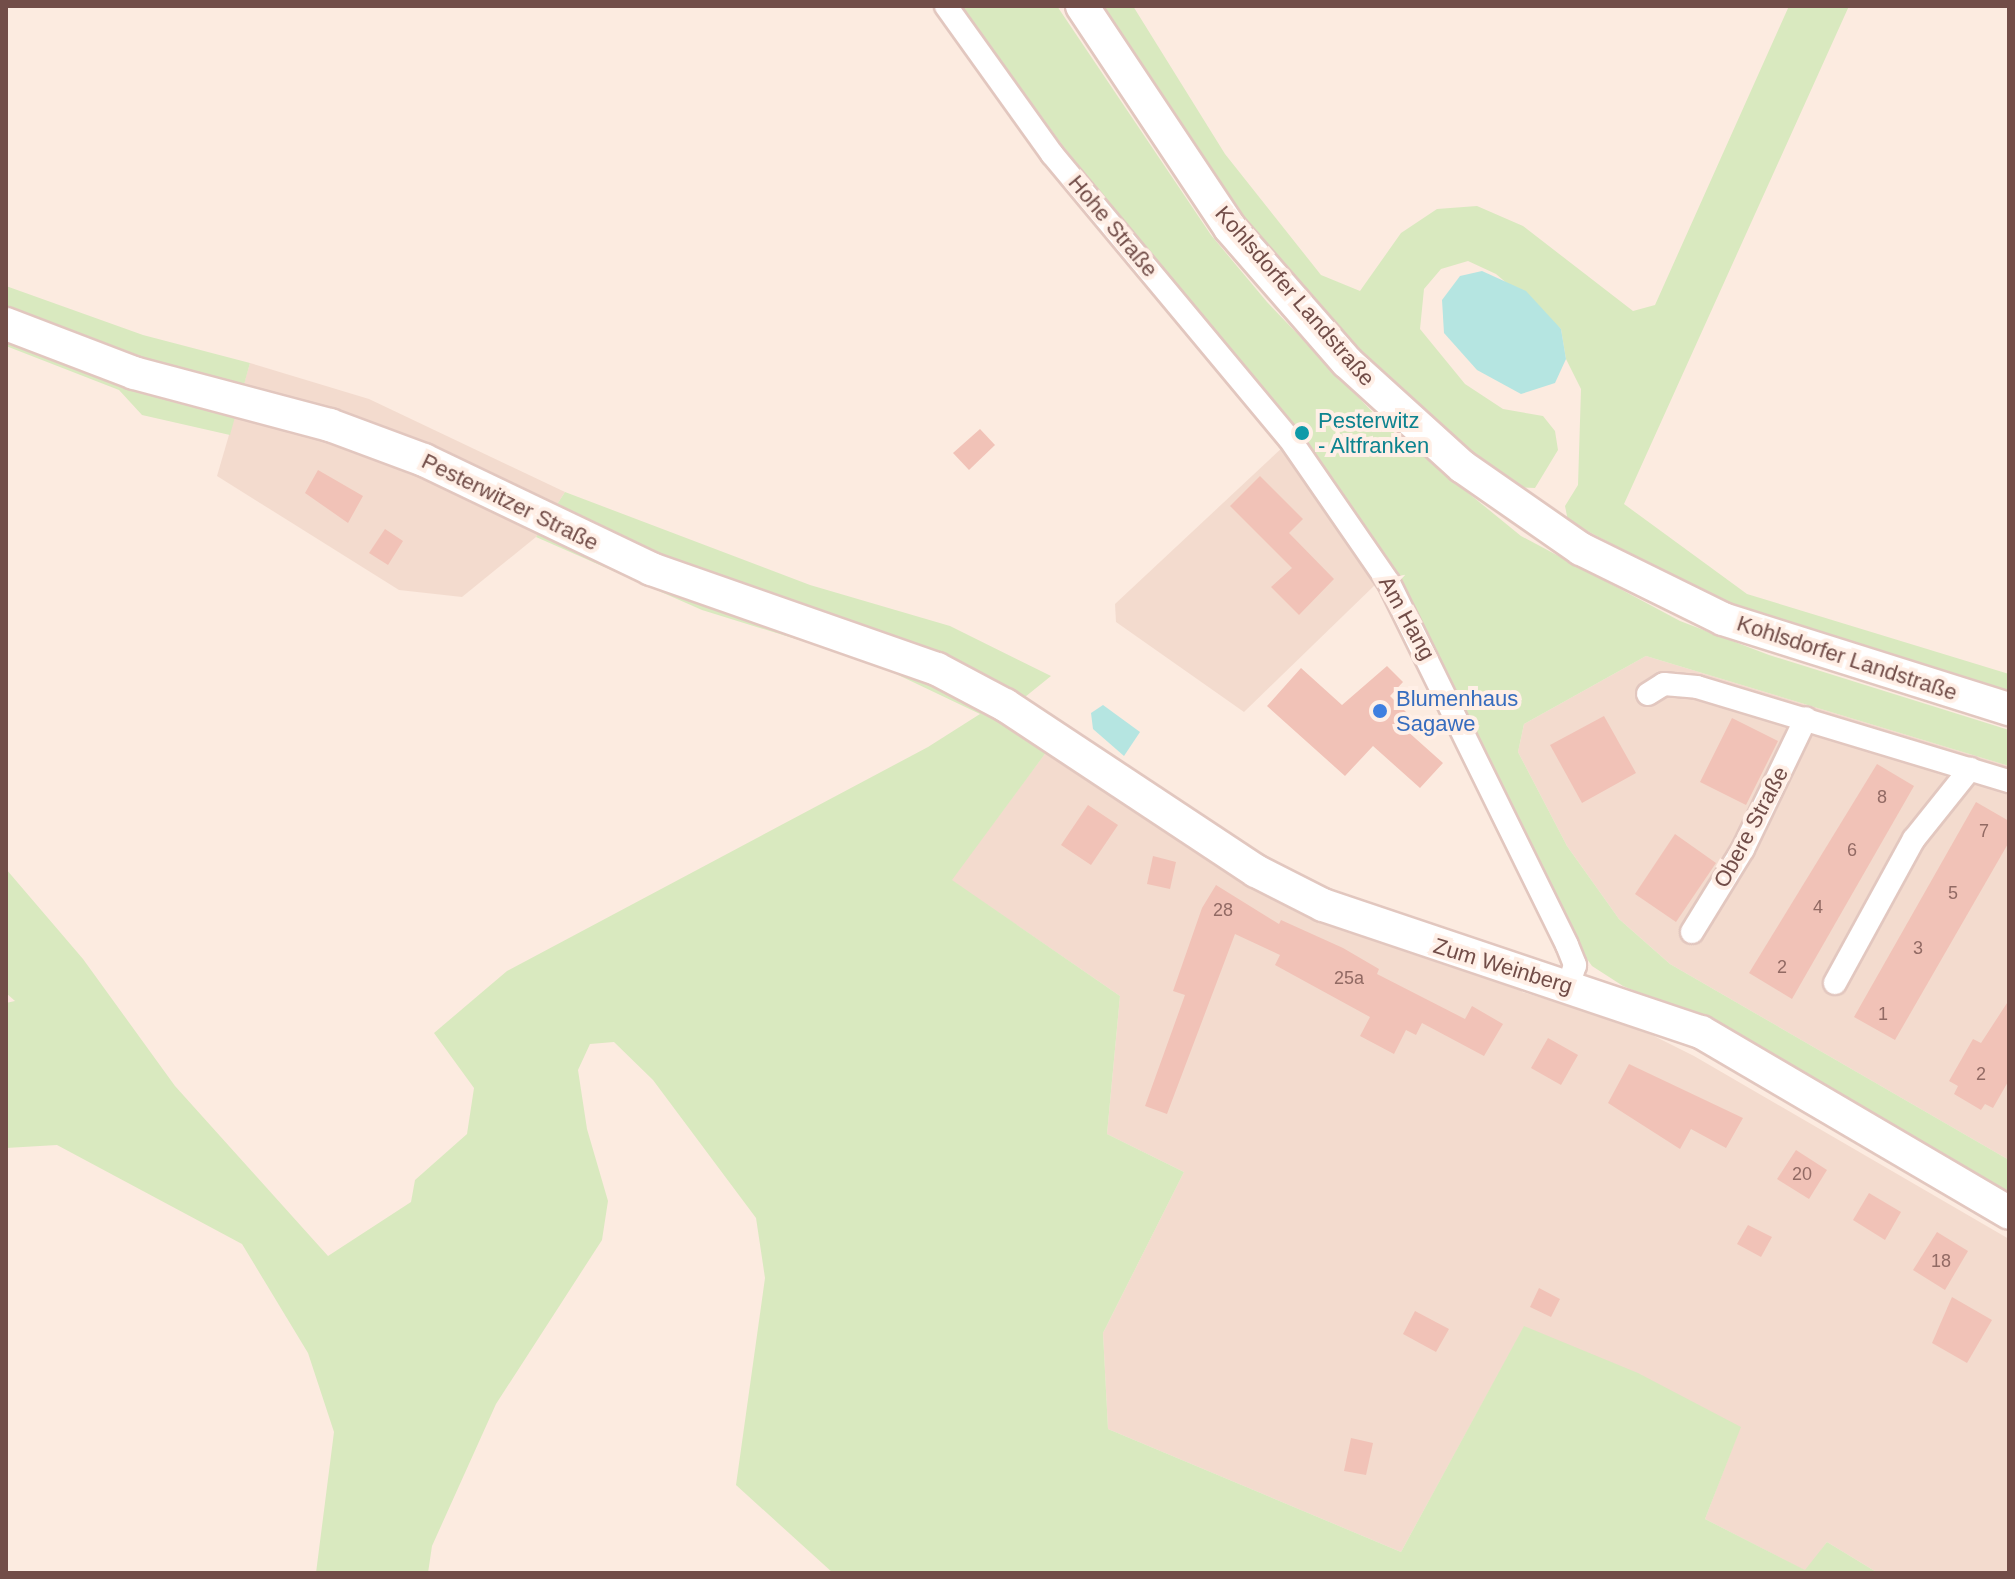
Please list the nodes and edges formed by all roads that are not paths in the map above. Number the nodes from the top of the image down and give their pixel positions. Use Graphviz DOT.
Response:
graph roads {
  1 [pos="946,6"];
  2 [pos="1082,6"];
  3 [pos="6,324"];
  4 [pos="1289,438"];
  5 [pos="1648,694"];
  6 [pos="1005,705"];
  7 [pos="2009,709"];
  8 [pos="1806,718"];
  9 [pos="1970,769"];
  10 [pos="2009,781"];
  11 [pos="1692,932"];
  12 [pos="1835,983"];
  13 [pos="1568,986"];
  14 [pos="2009,1213"];
  1 -- 4 [label="street, Hohe Straße"];
  2 -- 7 [label="street, Kohlsdorfer Landstraße"];
  3 -- 6 [label="street, Pesterwitzer Straße"];
  4 -- 13 [label="street, Am Hang"];
  5 -- 8 [label="street"];
  6 -- 13 [label="street, Zum Weinberg"];
  8 -- 9 [label="street"];
  8 -- 11 [label="street, Obere Straße"];
  9 -- 10 [label="street"];
  9 -- 12 [label="street"];
  13 -- 14 [label="street, Zum Weinberg"];
}
